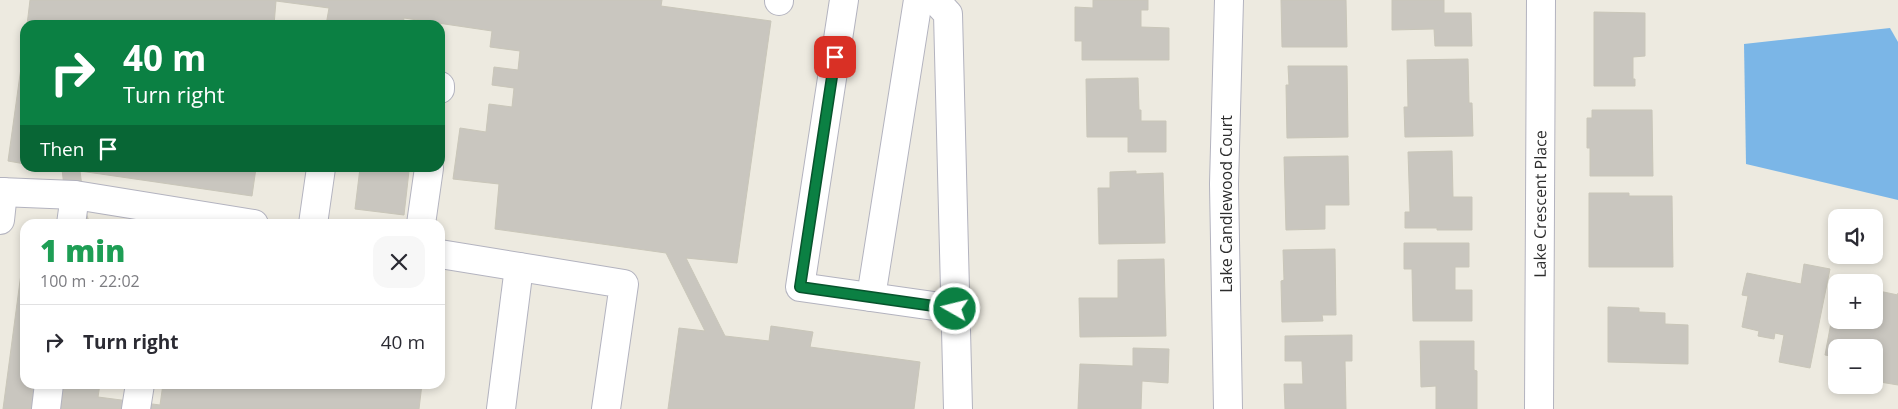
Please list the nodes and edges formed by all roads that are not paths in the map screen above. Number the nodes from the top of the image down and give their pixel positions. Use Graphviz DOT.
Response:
graph roads {
  1 [pos="844,0"];
  2 [pos="918,0"];
  3 [pos="935,0"];
  4 [pos="1229,0"];
  5 [pos="1541,0"];
  6 [pos="320,172"];
  7 [pos="428,172"];
  8 [pos="2,192"];
  9 [pos="75,196"];
  10 [pos="167,217"];
  11 [pos="72,219"];
  12 [pos="192,219"];
  13 [pos="314,219"];
  14 [pos="422,219"];
  15 [pos="0,220"];
  16 [pos="445,255"];
  17 [pos="519,266"];
  18 [pos="871,297"];
  19 [pos="955,309"];
  20 [pos="48,389"];
  21 [pos="139,389"];
  22 [pos="46,409"];
  23 [pos="136,409"];
  24 [pos="501,409"];
  25 [pos="606,409"];
  26 [pos="958,409"];
  27 [pos="1228,409"];
  28 [pos="1539,409"];
  1 -- 18 [label="street"];
  2 -- 18 [label="street"];
  3 -- 19 [label="street"];
  4 -- 27 [label="street, Lake Candlewood Court"];
  5 -- 28 [label="street, Lake Crescent Place"];
  6 -- 13 [label="street"];
  7 -- 14 [label="street"];
  8 -- 9 [label="street"];
  8 -- 15 [label="street"];
  9 -- 10 [label="street"];
  9 -- 11 [label="street"];
  10 -- 12 [label="street"];
  16 -- 17 [label="street"];
  17 -- 24 [label="street"];
  17 -- 25 [label="street"];
  18 -- 19 [label="street"];
  19 -- 26 [label="street"];
  20 -- 22 [label="street"];
  21 -- 23 [label="street"];
}
